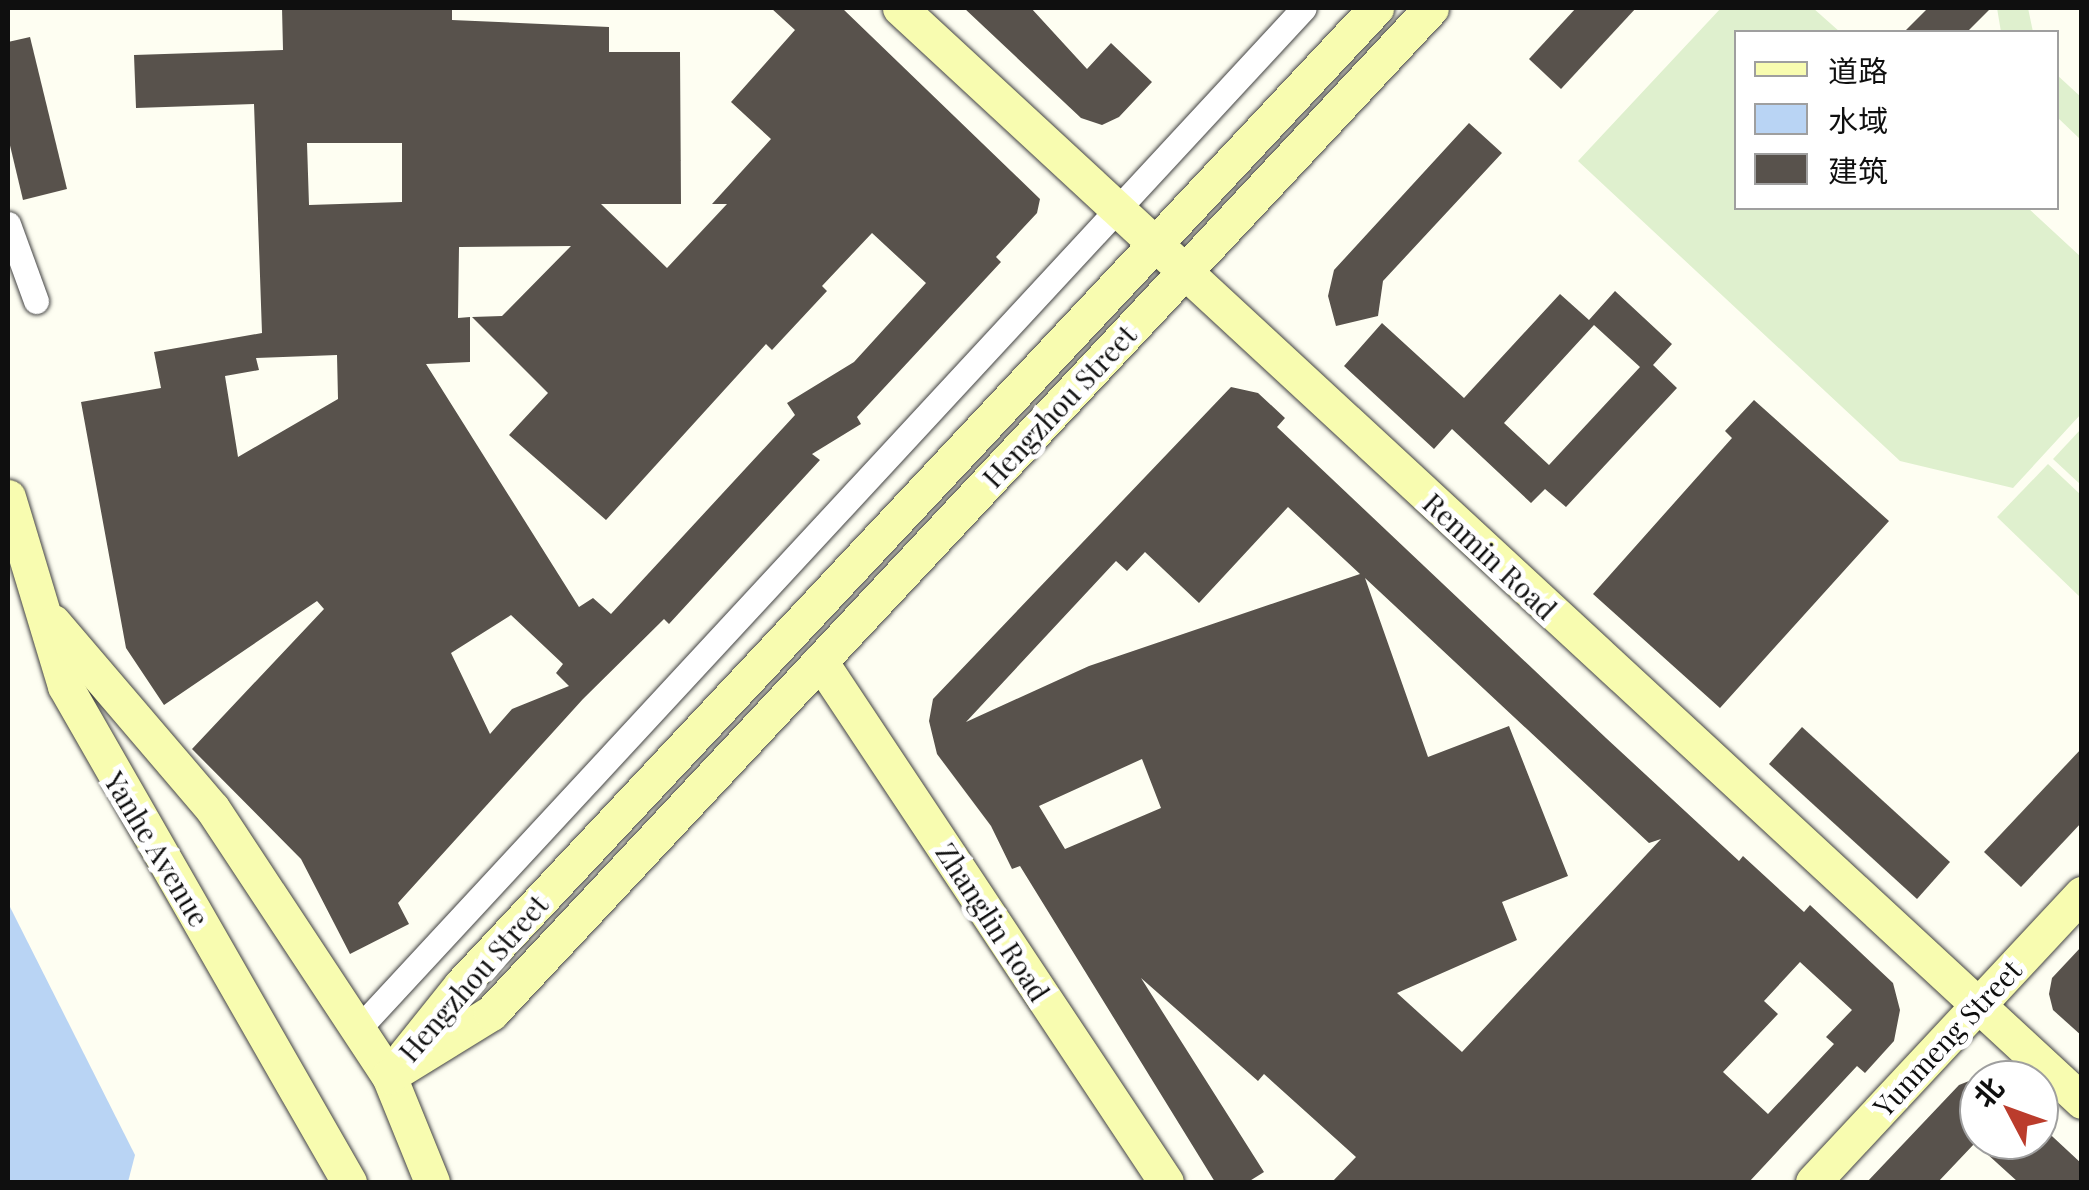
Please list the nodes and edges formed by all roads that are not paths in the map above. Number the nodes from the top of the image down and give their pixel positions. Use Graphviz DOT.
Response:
graph roads {
  1 [pos="900,8"];
  2 [pos="1304,8"];
  3 [pos="1376,8"];
  4 [pos="1431,8"];
  5 [pos="1115,210"];
  6 [pos="8,224"];
  7 [pos="1153,246"];
  8 [pos="1183,273"];
  9 [pos="36,301"];
  10 [pos="8,497"];
  11 [pos="42,610"];
  12 [pos="820,661"];
  13 [pos="2082,894"];
  14 [pos="1978,1005"];
  15 [pos="359,1028"];
  16 [pos="389,1076"];
  17 [pos="2082,1101"];
  18 [pos="349,1182"];
  19 [pos="432,1182"];
  20 [pos="1166,1182"];
  21 [pos="1813,1182"];
  1 -- 5 [label="main road, Renmin Road"];
  2 -- 5 [label="street"];
  3 -- 7 [label="main road, Hengzhou Street"];
  4 -- 8 [label="main road, Hengzhou Street"];
  5 -- 7 [label="main road, Renmin Road"];
  5 -- 15 [label="street"];
  6 -- 9 [label="street"];
  7 -- 8 [label="main road, Renmin Road"];
  7 -- 16 [label="main road, Hengzhou Street"];
  8 -- 12 [label="main road, Hengzhou Street"];
  8 -- 14 [label="main road, Renmin Road"];
  10 -- 11 [label="main road, Yanhe Avenue"];
  11 -- 15 [label="main road"];
  11 -- 18 [label="main road, Yanhe Avenue"];
  12 -- 16 [label="main road, Hengzhou Street"];
  12 -- 20 [label="main road, Zhanglin Road"];
  13 -- 14 [label="main road, Yunmeng Street"];
  14 -- 17 [label="main road, Renmin Road"];
  14 -- 21 [label="main road, Yunmeng Street"];
  15 -- 16 [label="main road"];
  16 -- 19 [label="main road"];
}
